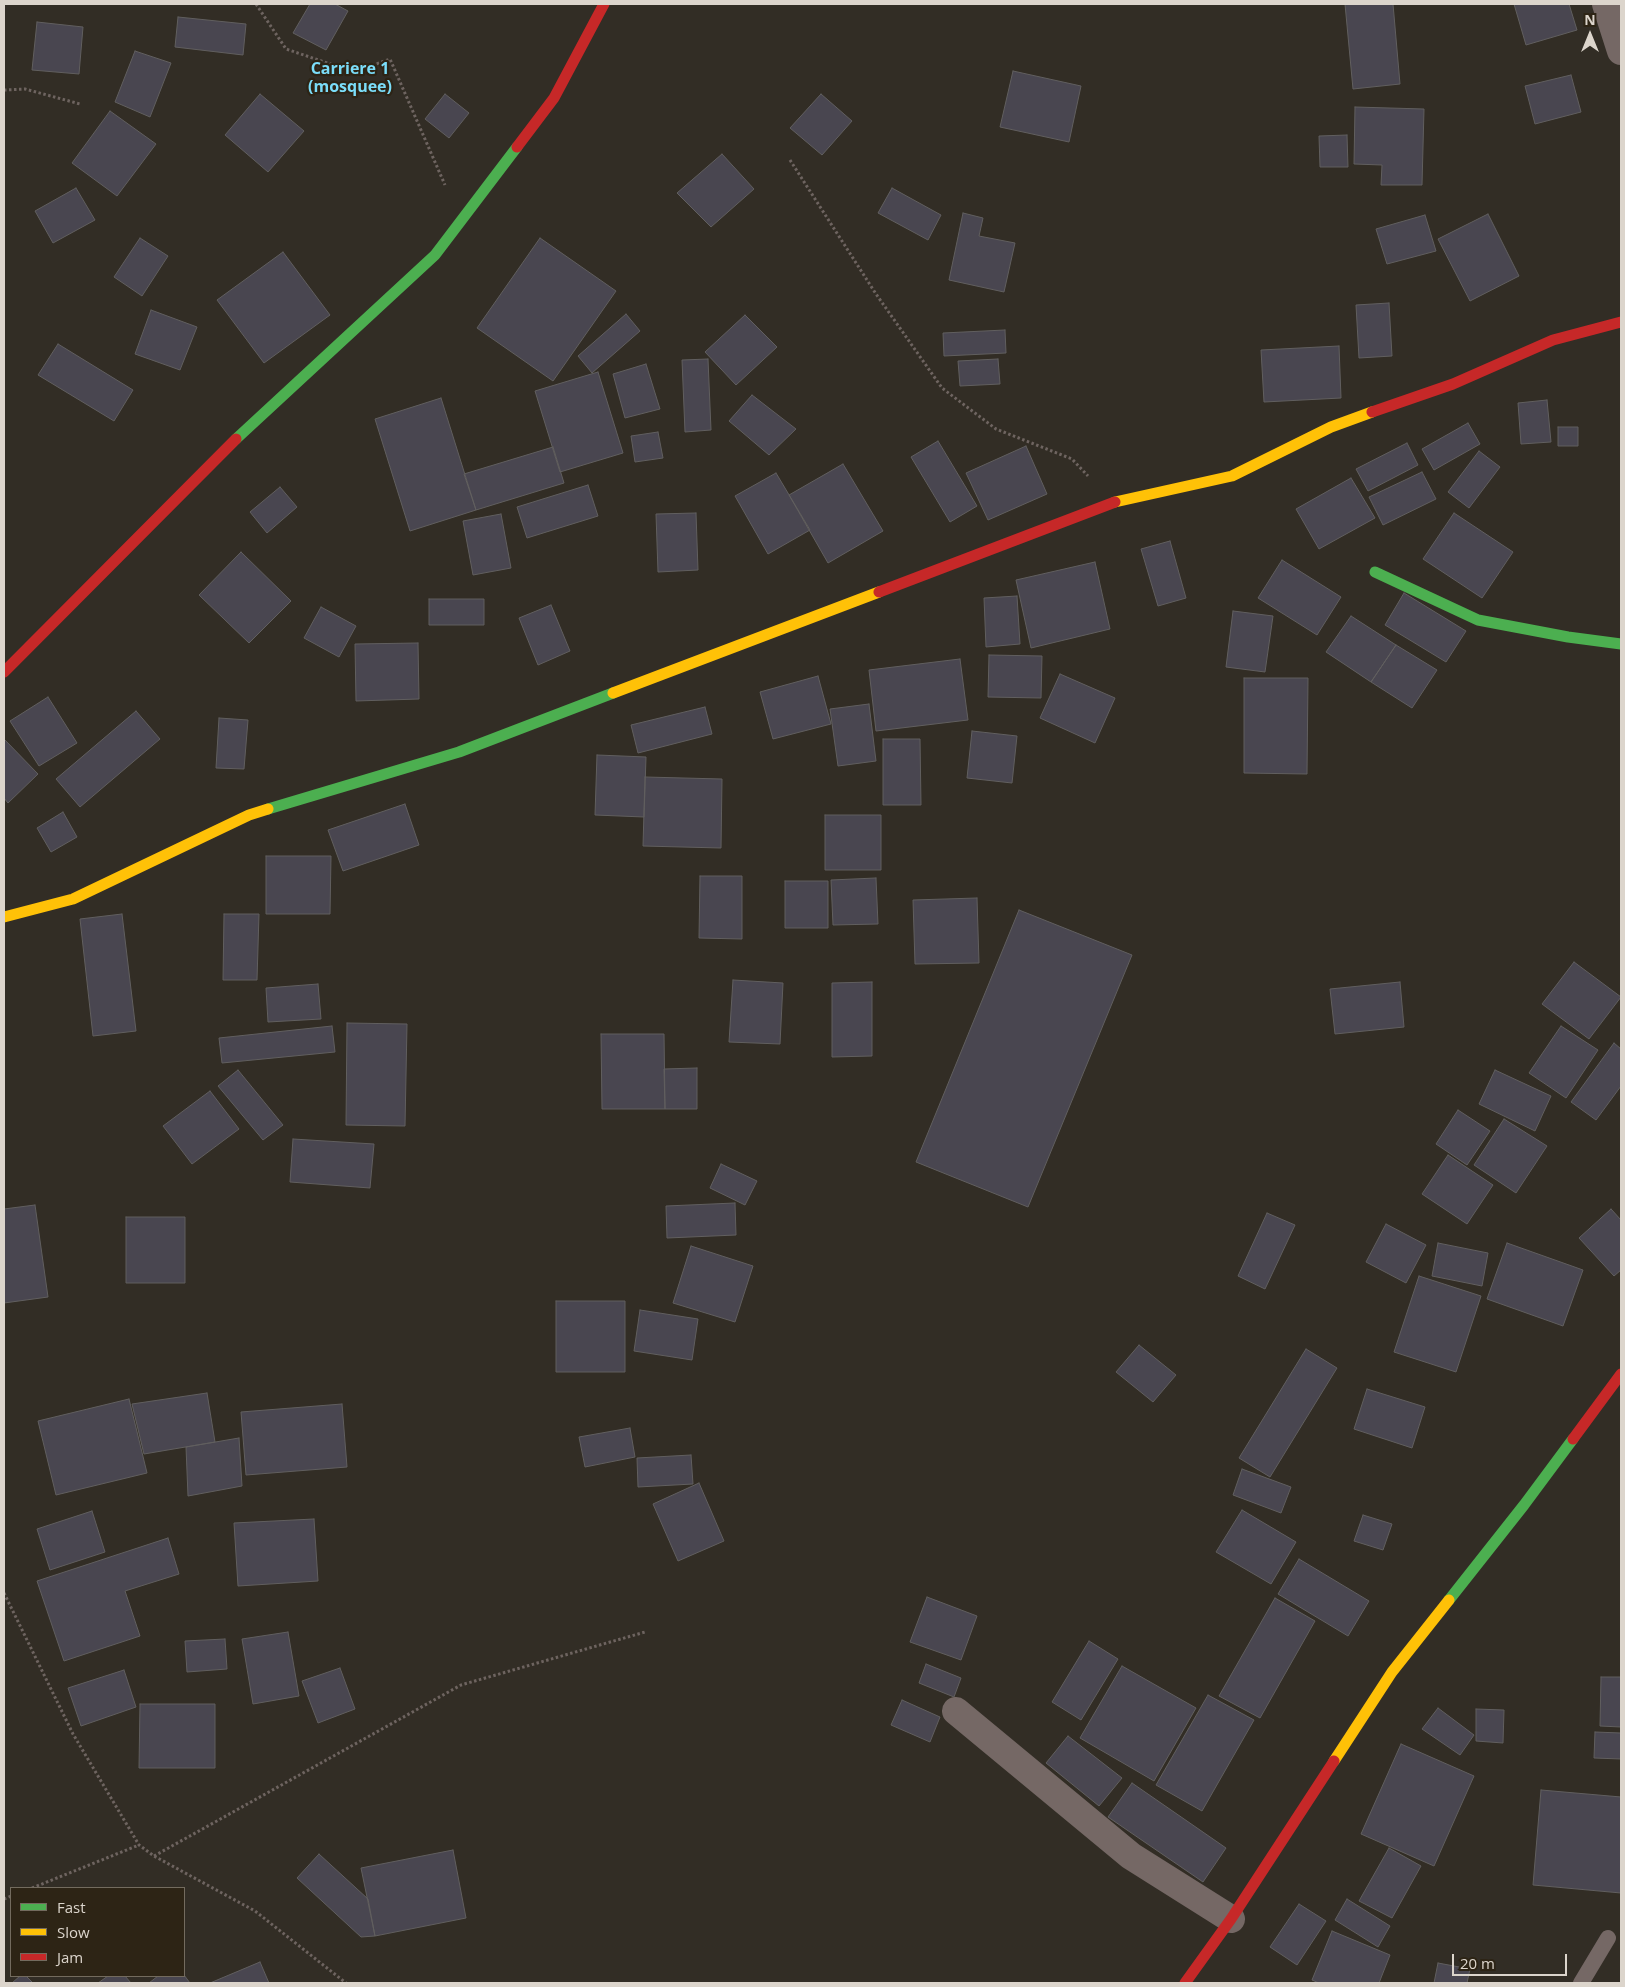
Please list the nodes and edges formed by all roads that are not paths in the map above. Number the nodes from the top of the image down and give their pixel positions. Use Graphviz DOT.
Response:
graph roads {
  1 [pos="604,4"];
  2 [pos="1606,4"];
  3 [pos="1621,51"];
  4 [pos="1621,322"];
  5 [pos="1375,572"];
  6 [pos="1621,644"];
  7 [pos="4,672"];
  8 [pos="4,917"];
  9 [pos="1621,1374"];
  10 [pos="956,1711"];
  11 [pos="1231,1919"];
  12 [pos="1608,1938"];
  13 [pos="1187,1982"];
  14 [pos="1581,1983"];
  1 -- 7 [label="street"];
  2 -- 3 [label="street"];
  4 -- 8 [label="street"];
  5 -- 6 [label="street"];
  9 -- 11 [label="street"];
  10 -- 11 [label="street"];
  11 -- 13 [label="street"];
  12 -- 14 [label="lane"];
}
